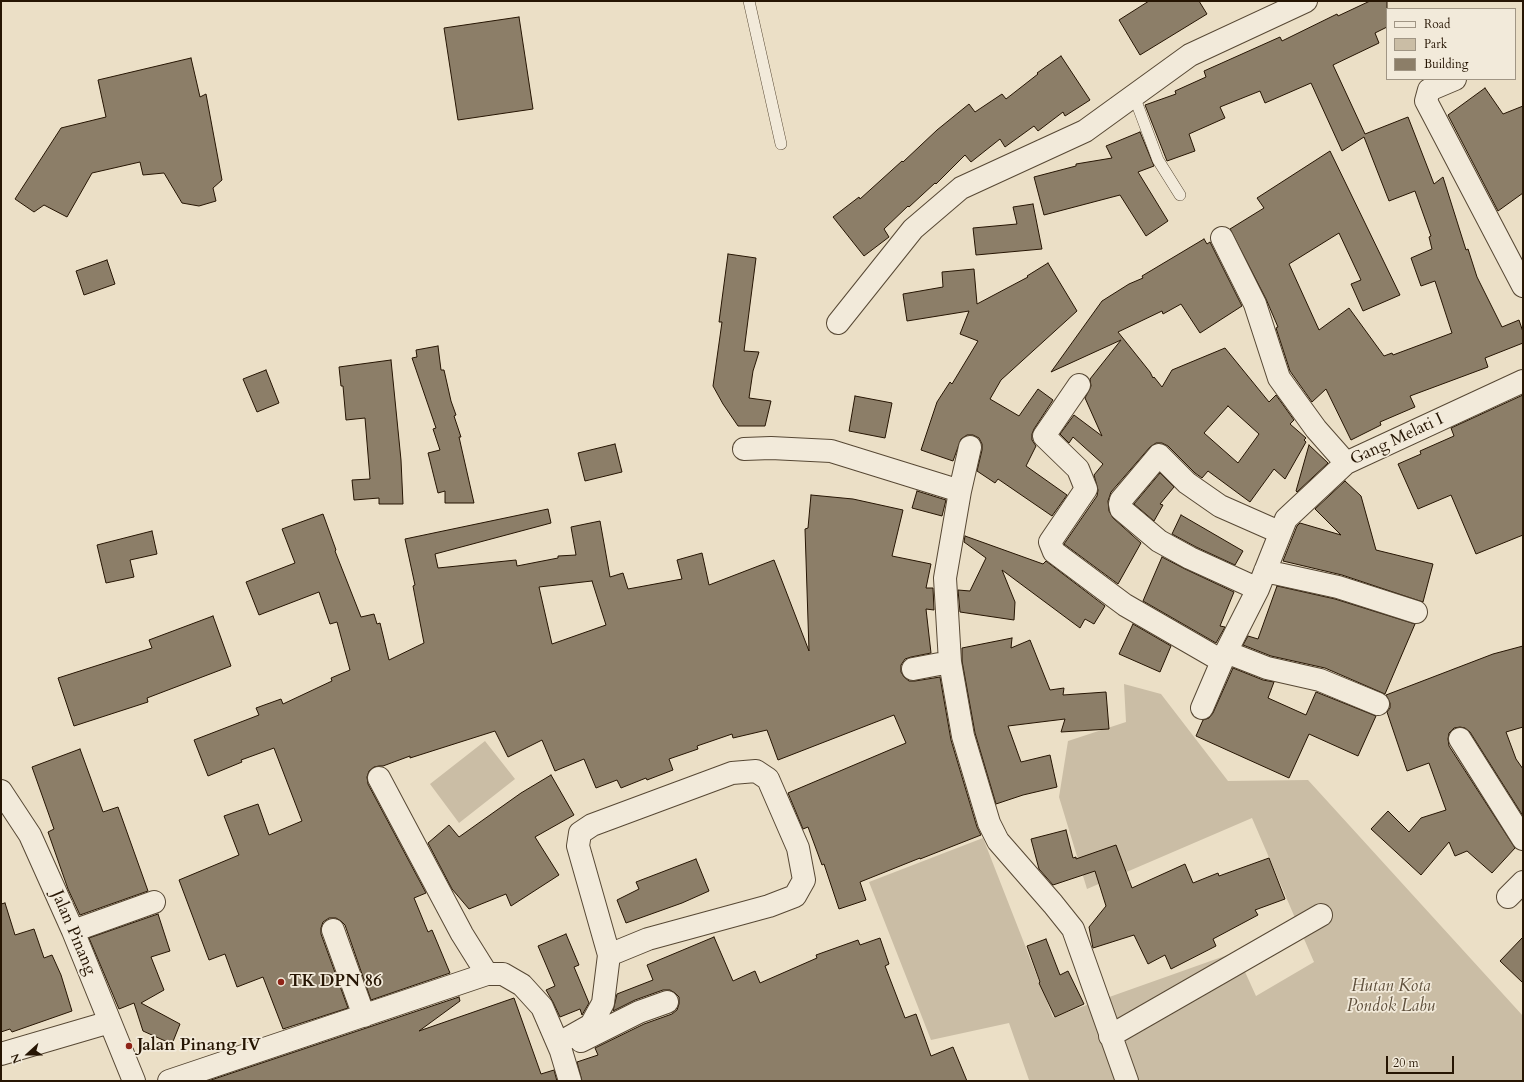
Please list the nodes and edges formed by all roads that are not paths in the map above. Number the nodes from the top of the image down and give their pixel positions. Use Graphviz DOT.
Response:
graph roads {
  1 [pos="749,1"];
  2 [pos="1306,1"];
  3 [pos="1453,80"];
  4 [pos="1134,96"];
  5 [pos="781,144"];
  6 [pos="1180,195"];
  7 [pos="1222,238"];
  8 [pos="1523,286"];
  9 [pos="838,323"];
  10 [pos="1523,381"];
  11 [pos="1080,386"];
  12 [pos="970,447"];
  13 [pos="744,449"];
  14 [pos="1346,463"];
  15 [pos="960,491"];
  16 [pos="1279,532"];
  17 [pos="1262,580"];
  18 [pos="1416,612"];
  19 [pos="1224,656"];
  20 [pos="950,662"];
  21 [pos="913,669"];
  22 [pos="1378,704"];
  23 [pos="1202,708"];
  24 [pos="1460,739"];
  25 [pos="379,778"];
  26 [pos="1,791"];
  27 [pos="1523,839"];
  28 [pos="154,902"];
  29 [pos="1321,915"];
  30 [pos="332,930"];
  31 [pos="73,932"];
  32 [pos="609,955"];
  33 [pos="487,974"];
  34 [pos="667,1002"];
  35 [pos="364,1016"];
  36 [pos="110,1022"];
  37 [pos="1110,1036"];
  38 [pos="559,1047"];
  39 [pos="1,1054"];
  40 [pos="134,1081"];
  41 [pos="169,1081"];
  42 [pos="570,1081"];
  43 [pos="1127,1081"];
  1 -- 5 [label="lane"];
  2 -- 4 [label="street"];
  3 -- 8 [label="street"];
  4 -- 6 [label="lane"];
  4 -- 9 [label="street"];
  7 -- 14 [label="street"];
  10 -- 14 [label="street, Gang Melati I"];
  11 -- 19 [label="street"];
  12 -- 15 [label="street"];
  13 -- 15 [label="street"];
  14 -- 16 [label="street, Gang Melati I"];
  15 -- 20 [label="street"];
  16 -- 17 [label="street, Gang Melati I"];
  16 -- 17 [label="street"];
  17 -- 18 [label="street"];
  17 -- 19 [label="street, Gang Melati I"];
  19 -- 22 [label="street"];
  19 -- 23 [label="street, Gang Melati I"];
  20 -- 21 [label="street"];
  20 -- 37 [label="street"];
  24 -- 27 [label="street"];
  25 -- 33 [label="street"];
  26 -- 31 [label="street, Jalan Pinang"];
  28 -- 31 [label="street"];
  29 -- 37 [label="street"];
  30 -- 35 [label="street"];
  31 -- 36 [label="street, Jalan Pinang"];
  32 -- 32 [label="street"];
  32 -- 38 [label="street"];
  33 -- 35 [label="street"];
  33 -- 38 [label="street"];
  34 -- 38 [label="street"];
  35 -- 41 [label="street"];
  36 -- 39 [label="street"];
  36 -- 40 [label="street, Jalan Pinang"];
  37 -- 43 [label="street"];
  38 -- 42 [label="street"];
}
